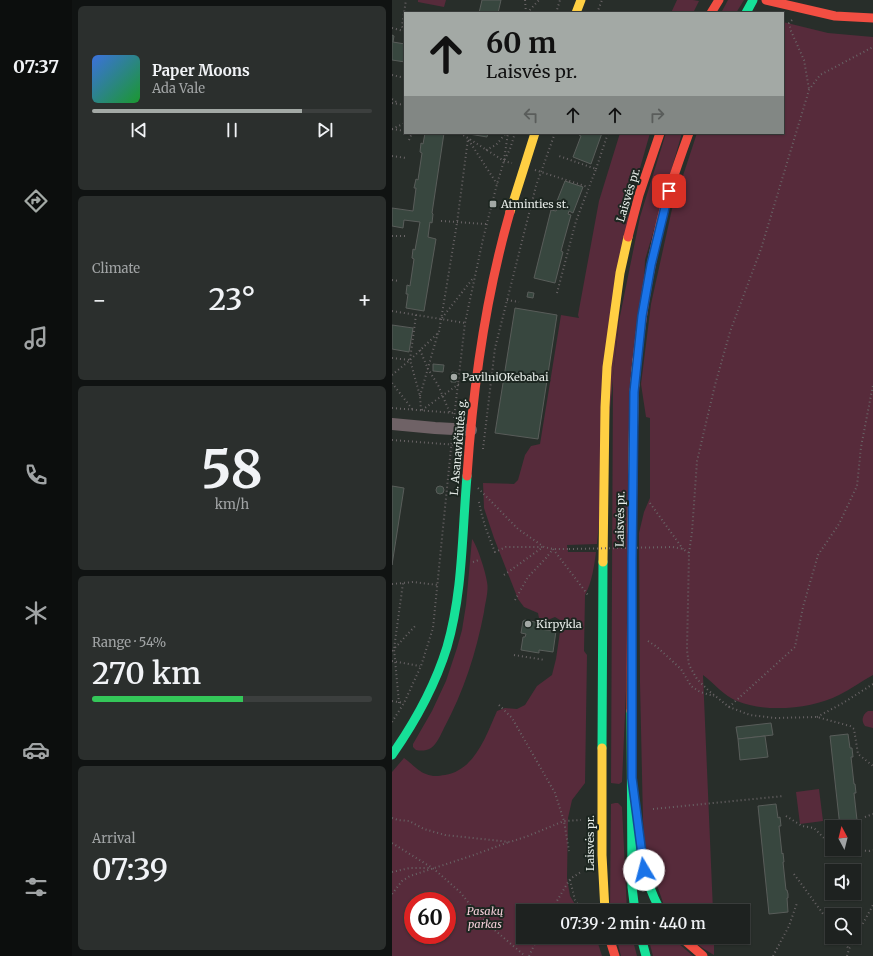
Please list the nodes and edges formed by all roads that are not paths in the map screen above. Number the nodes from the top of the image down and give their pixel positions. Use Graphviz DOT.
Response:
graph roads {
  1 [pos="581,0"];
  2 [pos="719,0"];
  3 [pos="753,0"];
  4 [pos="766,0"];
  5 [pos="576,12"];
  6 [pos="712,12"];
  7 [pos="747,12"];
  8 [pos="873,18"];
  9 [pos="535,134"];
  10 [pos="660,134"];
  11 [pos="689,134"];
  12 [pos="392,424"];
  13 [pos="471,430"];
  14 [pos="392,755"];
  15 [pos="632,778"];
  16 [pos="604,904"];
  17 [pos="634,904"];
  18 [pos="657,904"];
  19 [pos="611,944"];
  20 [pos="643,944"];
  21 [pos="689,944"];
  22 [pos="614,956"];
  23 [pos="646,956"];
  24 [pos="703,956"];
  1 -- 5 [label="main road"];
  2 -- 6 [label="main road"];
  3 -- 7 [label="main road"];
  4 -- 8 [label="main road"];
  9 -- 13 [label="main road, L. Asanavičiūtės g."];
  10 -- 16 [label="main road, Laisvės pr."];
  11 -- 15 [label="main road, Laisvės pr."];
  12 -- 13 [label="street"];
  13 -- 14 [label="main road, L. Asanavičiūtės g."];
  15 -- 17 [label="main road, Laisvės pr."];
  15 -- 18 [label="main road"];
  19 -- 22 [label="main road"];
  20 -- 23 [label="main road"];
  21 -- 24 [label="main road"];
}
